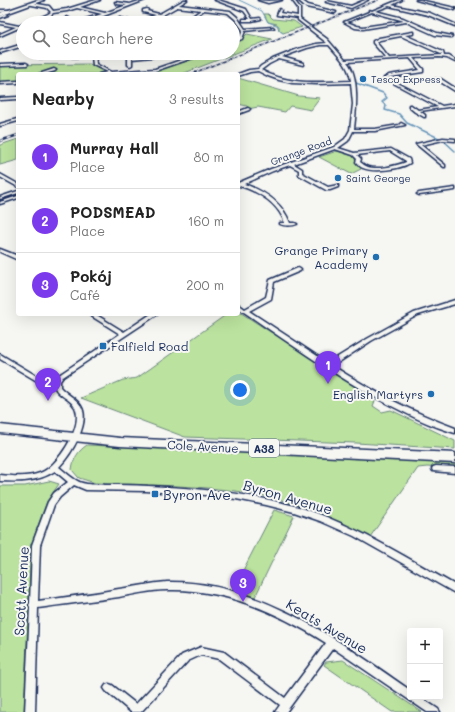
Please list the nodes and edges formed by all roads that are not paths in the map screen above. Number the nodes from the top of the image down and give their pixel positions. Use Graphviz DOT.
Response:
graph roads {
  1 [pos="42,0"];
  2 [pos="99,0"];
  3 [pos="144,0"];
  4 [pos="186,0"];
  5 [pos="216,0"];
  6 [pos="259,0"];
  7 [pos="281,0"];
  8 [pos="292,0"];
  9 [pos="299,0"];
  10 [pos="332,0"];
  11 [pos="367,0"];
  12 [pos="401,0"];
  13 [pos="417,0"];
  14 [pos="115,2"];
  15 [pos="327,2"];
  16 [pos="33,4"];
  17 [pos="389,4"];
  18 [pos="133,5"];
  19 [pos="141,5"];
  20 [pos="177,6"];
  21 [pos="76,7"];
  22 [pos="313,8"];
  23 [pos="204,9"];
  24 [pos="280,9"];
  25 [pos="455,9"];
  26 [pos="147,10"];
  27 [pos="0,11"];
  28 [pos="370,11"];
  29 [pos="52,12"];
  30 [pos="334,12"];
  31 [pos="9,13"];
  32 [pos="106,14"];
  33 [pos="160,14"];
  34 [pos="0,16"];
  35 [pos="46,16"];
  36 [pos="100,16"];
  37 [pos="154,16"];
  38 [pos="194,16"];
  39 [pos="233,16"];
  40 [pos="298,16"];
  41 [pos="260,19"];
  42 [pos="244,20"];
  43 [pos="252,20"];
  44 [pos="407,21"];
  45 [pos="0,23"];
  46 [pos="240,23"];
  47 [pos="16,25"];
  48 [pos="455,25"];
  49 [pos="16,28"];
  50 [pos="273,28"];
  51 [pos="244,30"];
  52 [pos="412,33"];
  53 [pos="453,34"];
  54 [pos="0,35"];
  55 [pos="402,35"];
  56 [pos="240,38"];
  57 [pos="455,40"];
  58 [pos="330,44"];
  59 [pos="16,47"];
  60 [pos="0,52"];
  61 [pos="443,56"];
  62 [pos="410,57"];
  63 [pos="280,58"];
  64 [pos="388,58"];
  65 [pos="94,60"];
  66 [pos="130,60"];
  67 [pos="185,60"];
  68 [pos="345,60"];
  69 [pos="455,61"];
  70 [pos="26,64"];
  71 [pos="302,64"];
  72 [pos="0,65"];
  73 [pos="130,65"];
  74 [pos="54,70"];
  75 [pos="259,70"];
  76 [pos="48,72"];
  77 [pos="110,72"];
  78 [pos="240,74"];
  79 [pos="436,80"];
  80 [pos="16,82"];
  81 [pos="353,82"];
  82 [pos="0,83"];
  83 [pos="455,90"];
  84 [pos="16,98"];
  85 [pos="0,100"];
  86 [pos="455,105"];
  87 [pos="410,106"];
  88 [pos="441,107"];
  89 [pos="248,109"];
  90 [pos="416,110"];
  91 [pos="240,112"];
  92 [pos="424,116"];
  93 [pos="0,121"];
  94 [pos="16,121"];
  95 [pos="5,124"];
  96 [pos="401,124"];
  97 [pos="0,125"];
  98 [pos="352,130"];
  99 [pos="455,140"];
  100 [pos="335,148"];
  101 [pos="354,154"];
  102 [pos="291,164"];
  103 [pos="444,166"];
  104 [pos="0,175"];
  105 [pos="240,183"];
  106 [pos="16,185"];
  107 [pos="336,186"];
  108 [pos="455,189"];
  109 [pos="16,193"];
  110 [pos="419,194"];
  111 [pos="0,198"];
  112 [pos="16,198"];
  113 [pos="0,203"];
  114 [pos="282,224"];
  115 [pos="288,224"];
  116 [pos="296,224"];
  117 [pos="0,250"];
  118 [pos="16,257"];
  119 [pos="298,270"];
  120 [pos="455,302"];
  121 [pos="240,307"];
  122 [pos="246,311"];
  123 [pos="94,316"];
  124 [pos="152,316"];
  125 [pos="124,334"];
  126 [pos="0,356"];
  127 [pos="330,365"];
  128 [pos="57,381"];
  129 [pos="0,429"];
  130 [pos="455,430"];
  131 [pos="74,438"];
  132 [pos="455,458"];
  133 [pos="56,468"];
  134 [pos="436,470"];
  135 [pos="455,470"];
  136 [pos="0,478"];
  137 [pos="72,482"];
  138 [pos="455,589"];
  139 [pos="33,605"];
  140 [pos="332,642"];
  141 [pos="109,688"];
  142 [pos="407,693"];
  143 [pos="417,700"];
  144 [pos="286,704"];
  145 [pos="30,712"];
  146 [pos="280,712"];
  147 [pos="435,712"];
  1 -- 16 [label="main road"];
  2 -- 21 [label="street"];
  3 -- 18 [label="street"];
  4 -- 20 [label="street"];
  5 -- 43 [label="street"];
  6 -- 7 [label="street"];
  8 -- 40 [label="street"];
  9 -- 22 [label="street"];
  10 -- 15 [label="street"];
  11 -- 15 [label="street"];
  12 -- 17 [label="street"];
  13 -- 25 [label="street"];
  14 -- 18 [label="street"];
  15 -- 22 [label="street"];
  16 -- 29 [label="street"];
  16 -- 31 [label="main road"];
  17 -- 28 [label="street"];
  17 -- 48 [label="street"];
  18 -- 19 [label="street"];
  18 -- 32 [label="street"];
  20 -- 23 [label="street"];
  20 -- 33 [label="street"];
  21 -- 29 [label="street"];
  21 -- 32 [label="street"];
  22 -- 30 [label="street"];
  23 -- 38 [label="street"];
  23 -- 39 [label="street"];
  24 -- 40 [label="street"];
  26 -- 33 [label="street"];
  27 -- 31 [label="street"];
  28 -- 44 [label="street"];
  28 -- 44 [label="street"];
  29 -- 35 [label="street"];
  31 -- 34 [label="main road"];
  32 -- 36 [label="street"];
  33 -- 37 [label="street"];
  40 -- 58 [label="street"];
  41 -- 43 [label="street"];
  42 -- 43 [label="street"];
  44 -- 53 [label="street"];
  45 -- 47 [label="street"];
  46 -- 51 [label="street"];
  49 -- 54 [label="street"];
  50 -- 51 [label="street"];
  51 -- 56 [label="street"];
  52 -- 55 [label="street"];
  53 -- 57 [label="street"];
  55 -- 61 [label="street"];
  55 -- 64 [label="street"];
  58 -- 63 [label="street"];
  58 -- 68 [label="street"];
  59 -- 60 [label="street"];
  61 -- 62 [label="street"];
  61 -- 69 [label="street"];
  62 -- 64 [label="street"];
  62 -- 88 [label="street"];
  63 -- 71 [label="street"];
  63 -- 75 [label="street"];
  64 -- 68 [label="street"];
  65 -- 77 [label="street"];
  66 -- 73 [label="street"];
  67 -- 77 [label="street"];
  68 -- 81 [label="street"];
  70 -- 72 [label="street"];
  74 -- 76 [label="street"];
  75 -- 78 [label="street"];
  75 -- 81 [label="street"];
  79 -- 83 [label="street"];
  80 -- 82 [label="street"];
  81 -- 98 [label="street"];
  84 -- 85 [label="street"];
  86 -- 88 [label="street"];
  87 -- 90 [label="street"];
  88 -- 90 [label="street"];
  89 -- 91 [label="street"];
  90 -- 92 [label="street"];
  93 -- 95 [label="street"];
  94 -- 95 [label="street"];
  95 -- 97 [label="street"];
  96 -- 98 [label="street"];
  98 -- 100 [label="street, Grange Road"];
  99 -- 103 [label="street"];
  100 -- 101 [label="street"];
  100 -- 102 [label="street, Grange Road"];
  101 -- 101 [label="street"];
  102 -- 105 [label="street, Grange Road"];
  102 -- 107 [label="street"];
  104 -- 106 [label="street"];
  105 -- 115 [label="street"];
  108 -- 110 [label="street"];
  109 -- 111 [label="street"];
  112 -- 113 [label="street"];
  114 -- 115 [label="street"];
  115 -- 116 [label="street"];
  117 -- 118 [label="street"];
  119 -- 122 [label="street"];
  120 -- 127 [label="street"];
  121 -- 122 [label="street"];
  122 -- 127 [label="street"];
  123 -- 125 [label="street"];
  124 -- 125 [label="street"];
  125 -- 128 [label="street"];
  126 -- 128 [label="street"];
  127 -- 130 [label="street"];
  128 -- 131 [label="street"];
  129 -- 131 [label="highway, Cole Avenue / A38"];
  131 -- 132 [label="highway, Cole Avenue / A38"];
  131 -- 133 [label="street"];
  133 -- 136 [label="street"];
  133 -- 137 [label="street, Byron Avenue"];
  134 -- 135 [label="street"];
  137 -- 138 [label="street, Byron Avenue"];
  137 -- 139 [label="street, Scott Avenue"];
  139 -- 140 [label="street, Keats Avenue"];
  139 -- 145 [label="street, Scott Avenue"];
  140 -- 142 [label="street, Keats Avenue"];
  140 -- 144 [label="street"];
  141 -- 144 [label="street"];
  143 -- 147 [label="street"];
  144 -- 146 [label="street"];
}
